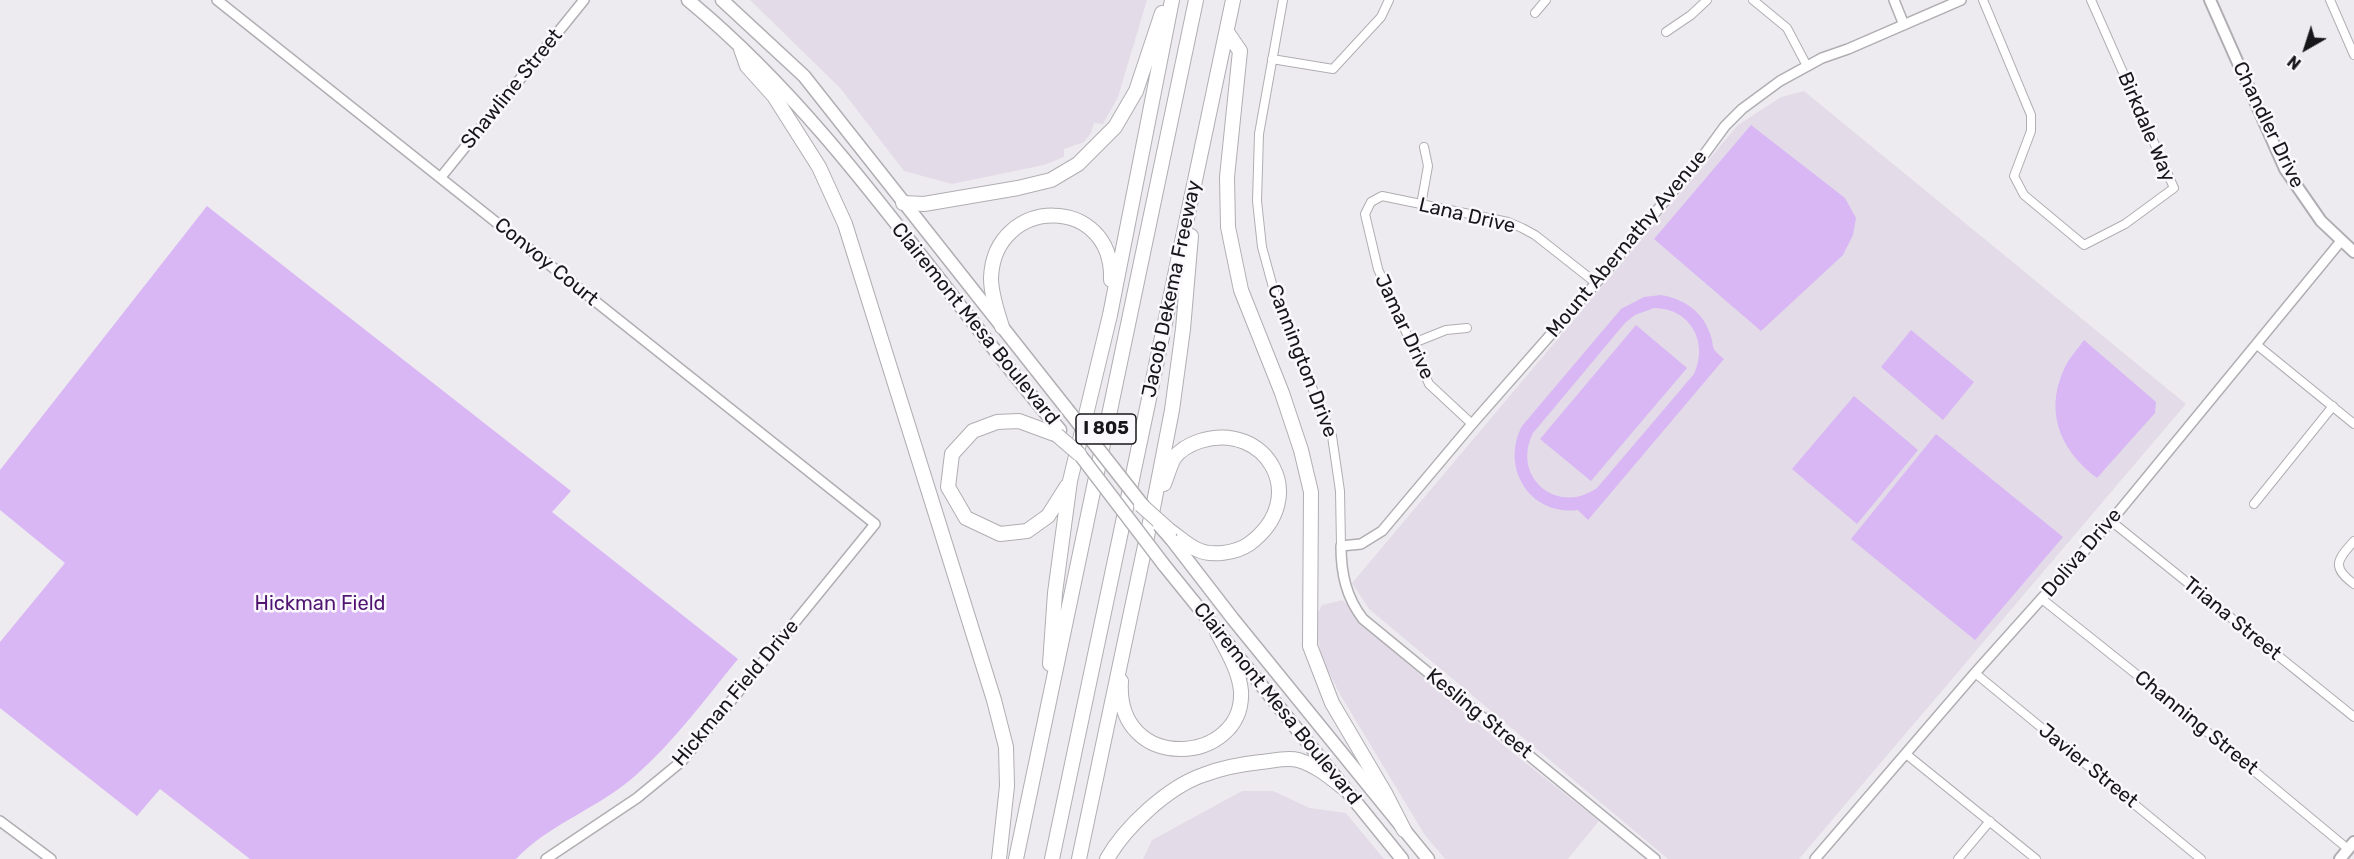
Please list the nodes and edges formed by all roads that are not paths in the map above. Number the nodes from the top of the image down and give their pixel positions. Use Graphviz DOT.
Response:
graph roads {
  1 [pos="217,0"];
  2 [pos="584,0"];
  3 [pos="688,0"];
  4 [pos="722,0"];
  5 [pos="1166,0"];
  6 [pos="1172,0"];
  7 [pos="1196,0"];
  8 [pos="1233,0"];
  9 [pos="1283,0"];
  10 [pos="1389,0"];
  11 [pos="1546,0"];
  12 [pos="1707,0"];
  13 [pos="1753,0"];
  14 [pos="1894,0"];
  15 [pos="1961,0"];
  16 [pos="1983,0"];
  17 [pos="2091,0"];
  18 [pos="2210,0"];
  19 [pos="2330,0"];
  20 [pos="1535,13"];
  21 [pos="1904,25"];
  22 [pos="1227,32"];
  23 [pos="1666,32"];
  24 [pos="741,49"];
  25 [pos="2354,55"];
  26 [pos="1272,59"];
  27 [pos="1807,66"];
  28 [pos="1424,147"];
  29 [pos="1196,176"];
  30 [pos="441,177"];
  31 [pos="903,203"];
  32 [pos="1421,204"];
  33 [pos="1365,214"];
  34 [pos="2341,241"];
  35 [pos="2354,252"];
  36 [pos="1596,284"];
  37 [pos="1110,315"];
  38 [pos="1002,327"];
  39 [pos="1467,328"];
  40 [pos="1411,344"];
  41 [pos="2257,345"];
  42 [pos="2333,406"];
  43 [pos="1472,424"];
  44 [pos="2354,424"];
  45 [pos="1058,432"];
  46 [pos="1079,454"];
  47 [pos="1070,481"];
  48 [pos="2254,504"];
  49 [pos="1147,506"];
  50 [pos="2111,521"];
  51 [pos="875,524"];
  52 [pos="1171,535"];
  53 [pos="2354,541"];
  54 [pos="1341,546"];
  55 [pos="2354,584"];
  56 [pos="2042,599"];
  57 [pos="1217,632"];
  58 [pos="1125,637"];
  59 [pos="1975,674"];
  60 [pos="1046,716"];
  61 [pos="2354,717"];
  62 [pos="1906,754"];
  63 [pos="1345,789"];
  64 [pos="0,821"];
  65 [pos="1990,821"];
  66 [pos="1404,830"];
  67 [pos="2351,845"];
  68 [pos="51,859"];
  69 [pos="546,859"];
  70 [pos="999,859"];
  71 [pos="1016,859"];
  72 [pos="1052,859"];
  73 [pos="1079,859"];
  74 [pos="1107,859"];
  75 [pos="1402,859"];
  76 [pos="1428,859"];
  77 [pos="1655,859"];
  78 [pos="1815,859"];
  79 [pos="1958,859"];
  80 [pos="2036,859"];
  81 [pos="2201,859"];
  82 [pos="2340,859"];
  1 -- 30 [label="street, Convoy Court"];
  2 -- 30 [label="street, Shawline Street"];
  3 -- 24 [label="main road, Clairemont Mesa Boulevard"];
  4 -- 31 [label="main road, Clairemont Mesa Boulevard"];
  5 -- 31 [label="highway"];
  6 -- 37 [label="highway"];
  7 -- 60 [label="highway, Jacob Dekema Freeway / I 805"];
  8 -- 22 [label="highway, Jacob Dekema Freeway / I 805"];
  9 -- 26 [label="street, Cannington Drive"];
  10 -- 26 [label="street"];
  11 -- 20 [label="street"];
  12 -- 23 [label="street"];
  13 -- 27 [label="street"];
  14 -- 21 [label="street"];
  15 -- 21 [label="street, Mount Abernathy Avenue"];
  16 -- 17 [label="street, Birkdale Way"];
  18 -- 34 [label="main road, Chandler Drive"];
  19 -- 25 [label="street"];
  21 -- 27 [label="street, Mount Abernathy Avenue"];
  22 -- 29 [label="highway, Jacob Dekema Freeway / I 805"];
  22 -- 66 [label="highway"];
  24 -- 45 [label="main road, Clairemont Mesa Boulevard"];
  24 -- 70 [label="highway"];
  26 -- 54 [label="street, Cannington Drive"];
  27 -- 36 [label="street, Mount Abernathy Avenue"];
  28 -- 32 [label="street"];
  29 -- 49 [label="highway"];
  29 -- 72 [label="highway, Jacob Dekema Freeway / I 805"];
  30 -- 51 [label="street, Convoy Court"];
  31 -- 38 [label="main road, Clairemont Mesa Boulevard"];
  32 -- 33 [label="street, Lana Drive"];
  32 -- 36 [label="street, Lana Drive"];
  33 -- 40 [label="street, Jamar Drive"];
  34 -- 35 [label="main road, Chandler Drive"];
  34 -- 41 [label="street, Doliva Drive"];
  36 -- 43 [label="street, Mount Abernathy Avenue"];
  37 -- 38 [label="highway"];
  37 -- 47 [label="highway"];
  38 -- 49 [label="main road, Clairemont Mesa Boulevard, bridge"];
  39 -- 40 [label="street"];
  40 -- 43 [label="street, Jamar Drive"];
  41 -- 42 [label="street"];
  41 -- 50 [label="street, Doliva Drive"];
  42 -- 44 [label="street"];
  42 -- 48 [label="street"];
  43 -- 54 [label="street, Mount Abernathy Avenue"];
  45 -- 46 [label="highway, bridge"];
  45 -- 47 [label="highway"];
  46 -- 57 [label="main road, Clairemont Mesa Boulevard, bridge"];
  47 -- 60 [label="highway"];
  49 -- 52 [label="highway, bridge"];
  49 -- 52 [label="highway"];
  49 -- 58 [label="highway"];
  50 -- 56 [label="street, Doliva Drive"];
  50 -- 61 [label="street, Triana Street"];
  51 -- 69 [label="street, Hickman Field Drive"];
  52 -- 66 [label="main road, Clairemont Mesa Boulevard"];
  53 -- 55 [label="street"];
  54 -- 77 [label="street, Kesling Street"];
  56 -- 59 [label="street, Doliva Drive"];
  56 -- 67 [label="street, Channing Street"];
  57 -- 58 [label="highway"];
  57 -- 63 [label="main road, Clairemont Mesa Boulevard"];
  58 -- 73 [label="highway"];
  59 -- 62 [label="street, Doliva Drive"];
  59 -- 81 [label="street, Javier Street"];
  60 -- 71 [label="highway, Jacob Dekema Freeway / I 805"];
  62 -- 65 [label="street"];
  62 -- 78 [label="street, Doliva Drive"];
  63 -- 74 [label="highway"];
  63 -- 75 [label="main road, Clairemont Mesa Boulevard"];
  64 -- 68 [label="street"];
  65 -- 79 [label="street"];
  65 -- 80 [label="street"];
  66 -- 76 [label="main road, Clairemont Mesa Boulevard"];
  67 -- 82 [label="main road"];
}
